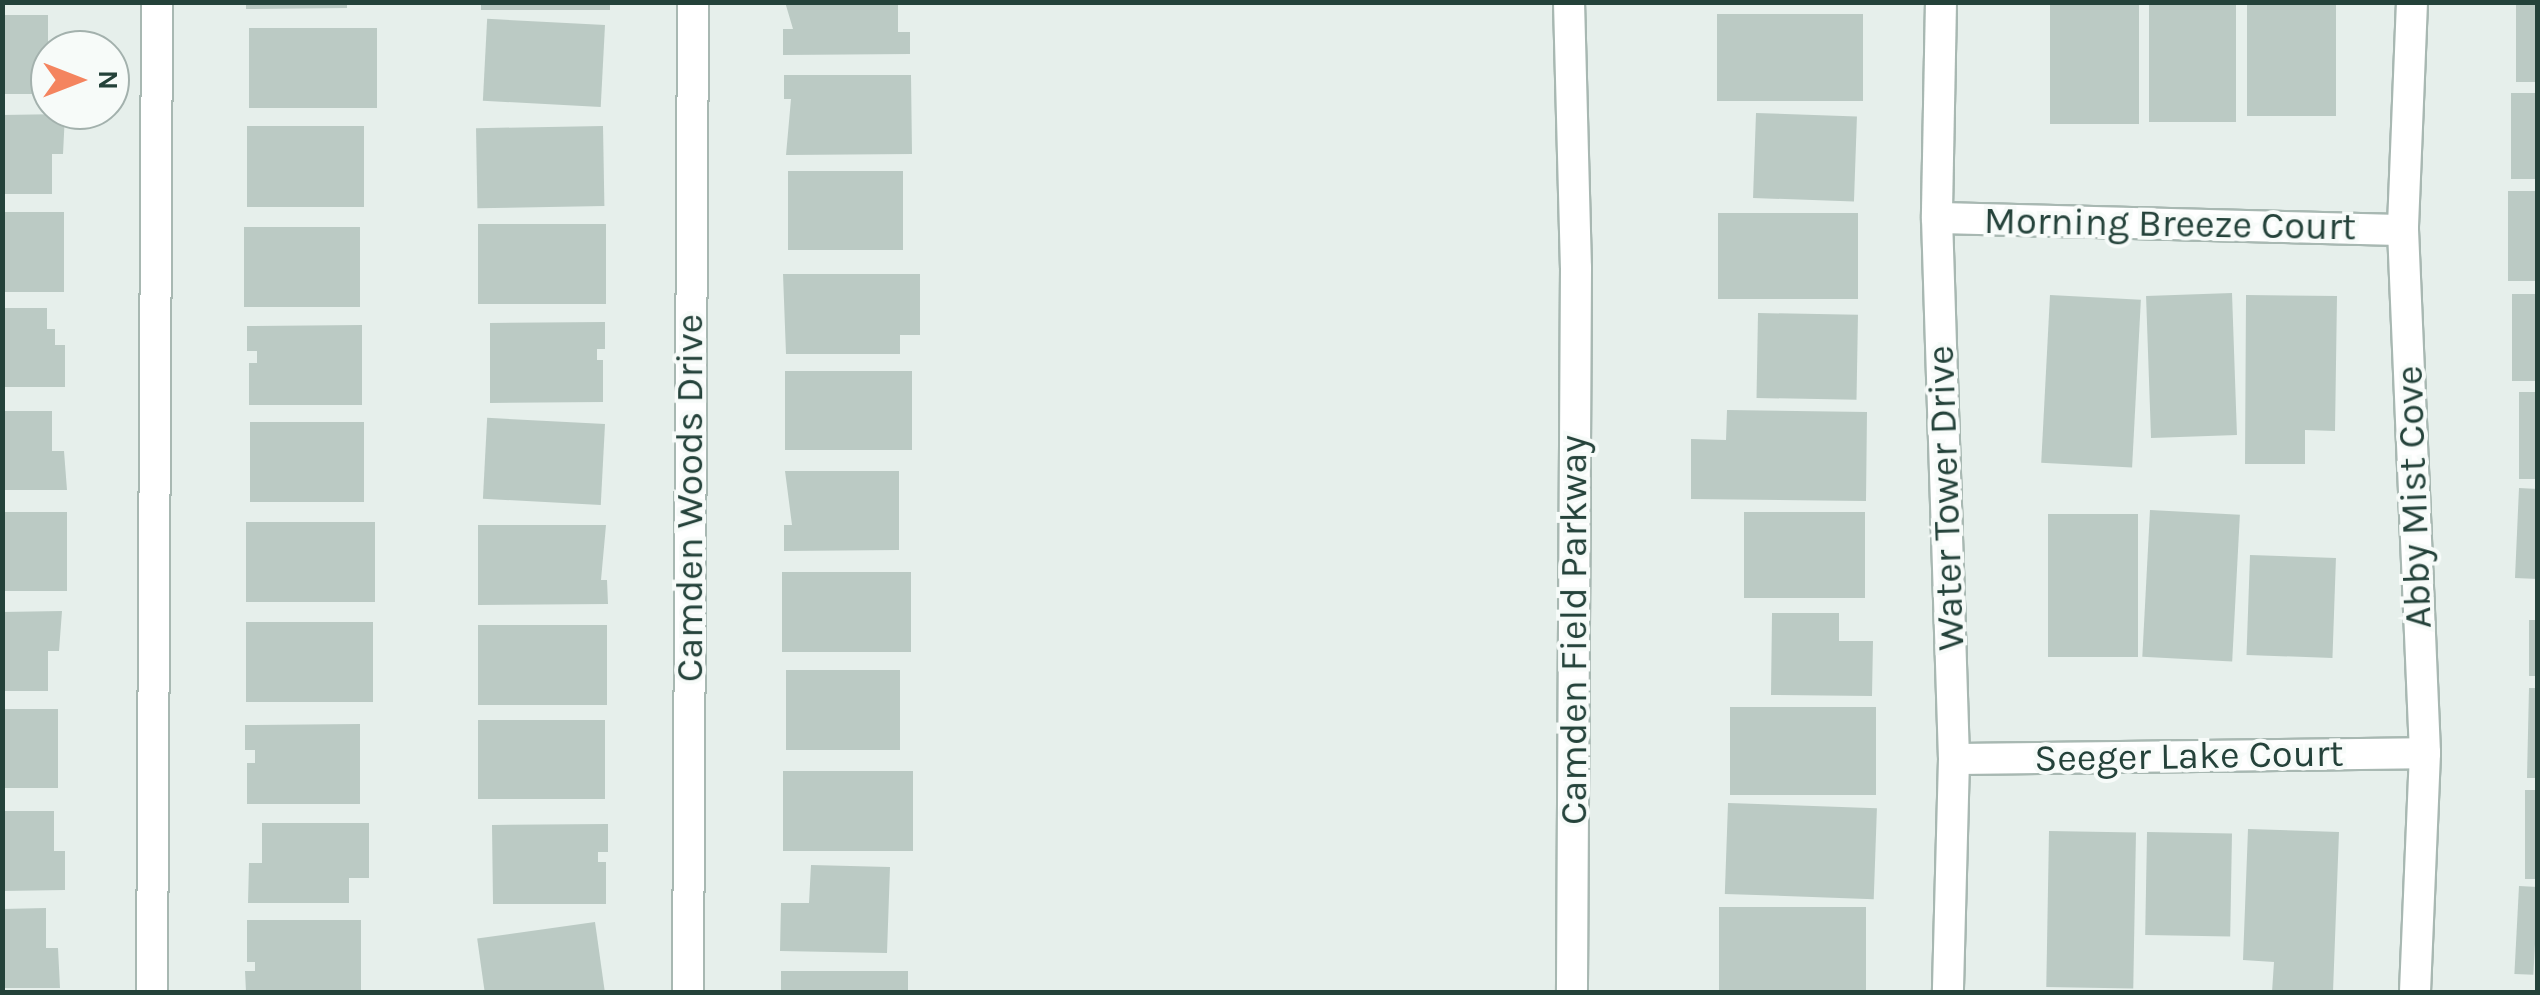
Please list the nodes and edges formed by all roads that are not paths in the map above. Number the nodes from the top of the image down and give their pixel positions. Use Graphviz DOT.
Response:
graph roads {
  1 [pos="156,2"];
  2 [pos="693,2"];
  3 [pos="1569,2"];
  4 [pos="1590,2"];
  5 [pos="1941,2"];
  6 [pos="2412,2"];
  7 [pos="1937,218"];
  8 [pos="2403,230"];
  9 [pos="1576,268"];
  10 [pos="2425,753"];
  11 [pos="1954,759"];
  12 [pos="152,992"];
  13 [pos="688,992"];
  14 [pos="1572,992"];
  15 [pos="1948,992"];
  16 [pos="2415,992"];
  1 -- 12 [label="street"];
  2 -- 13 [label="street, Camden Woods Drive"];
  3 -- 9 [label="street, Camden Field Parkway"];
  4 -- 9 [label="street, Camden Field Parkway"];
  5 -- 7 [label="street, Water Tower Drive"];
  6 -- 8 [label="street, Abby Mist Cove"];
  7 -- 8 [label="street, Morning Breeze Court"];
  7 -- 11 [label="street, Water Tower Drive"];
  8 -- 10 [label="street, Abby Mist Cove"];
  9 -- 14 [label="street, Camden Field Parkway"];
  10 -- 11 [label="street, Seeger Lake Court"];
  10 -- 16 [label="street, Abby Mist Cove"];
  11 -- 15 [label="street, Water Tower Drive"];
}
